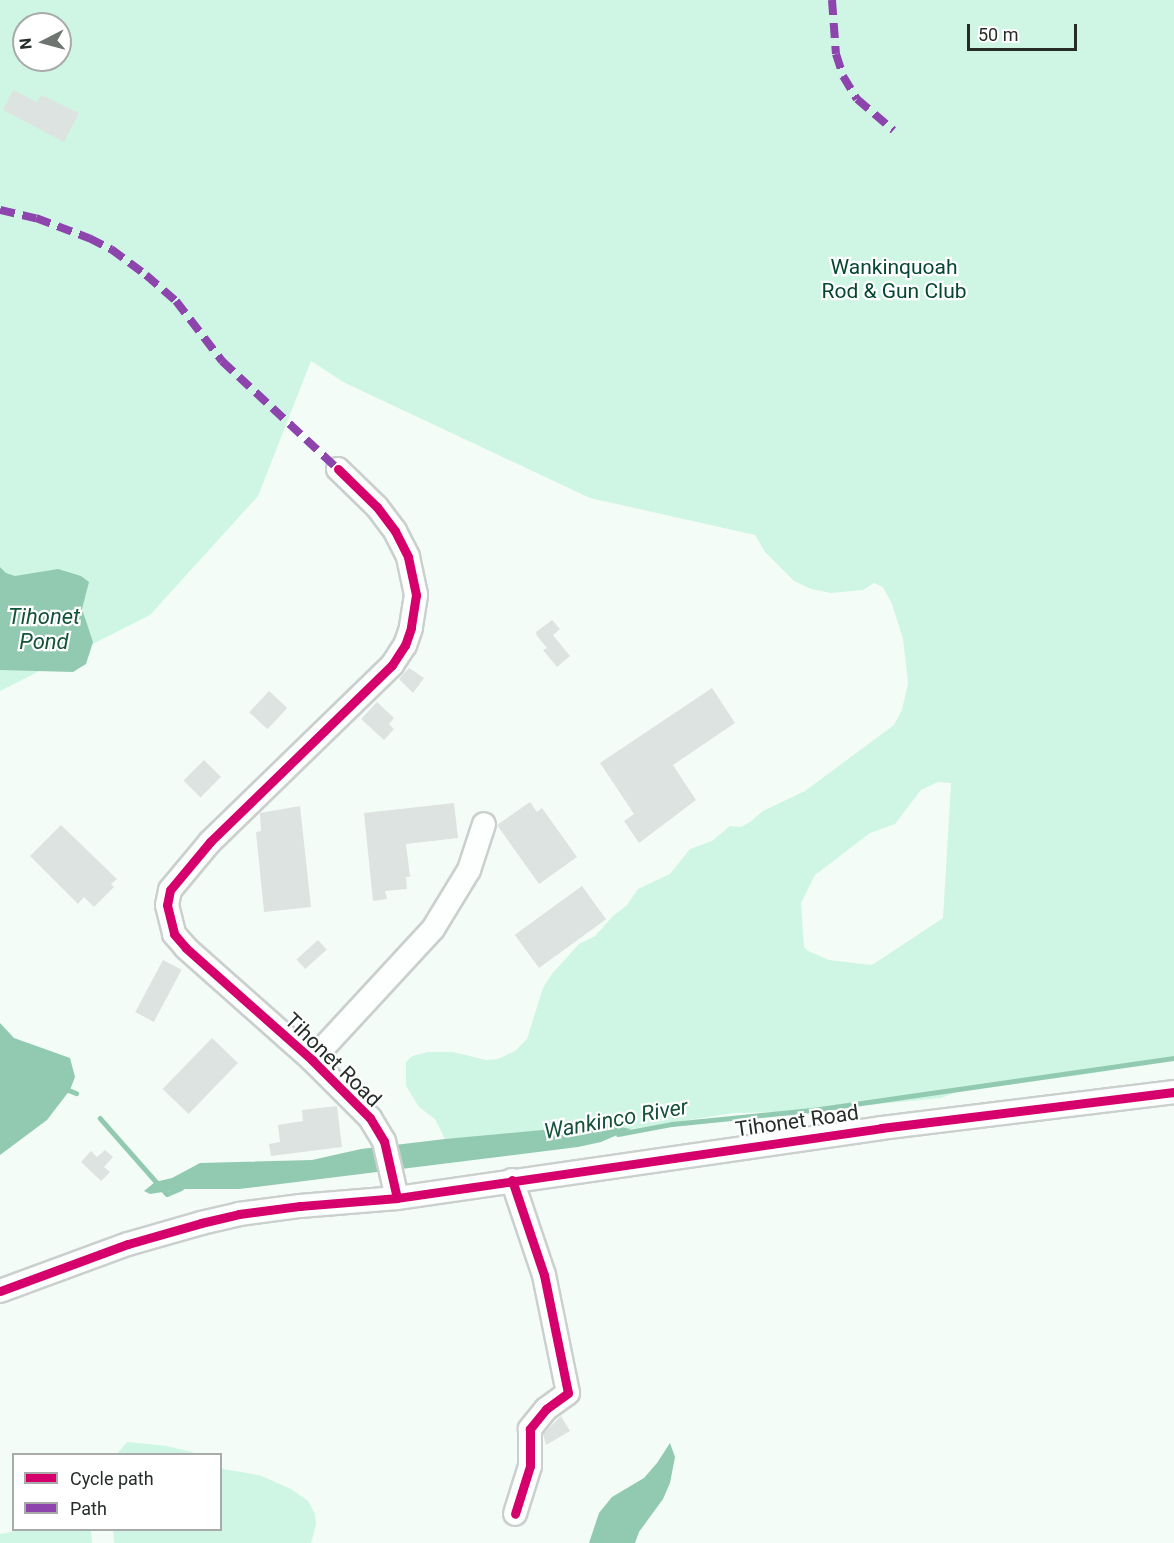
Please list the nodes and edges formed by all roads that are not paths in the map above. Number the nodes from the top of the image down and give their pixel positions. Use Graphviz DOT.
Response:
graph roads {
  1 [pos="338,469"];
  2 [pos="484,824"];
  3 [pos="312,1060"];
  4 [pos="1174,1092"];
  5 [pos="512,1180"];
  6 [pos="397,1198"];
  7 [pos="0,1291"];
  8 [pos="515,1514"];
  1 -- 3 [label="street, Tihonet Road"];
  2 -- 3 [label="street"];
  3 -- 6 [label="street, Tihonet Road"];
  4 -- 5 [label="street, Tihonet Road"];
  5 -- 6 [label="street, Tihonet Road"];
  5 -- 8 [label="street"];
  6 -- 7 [label="street"];
}
